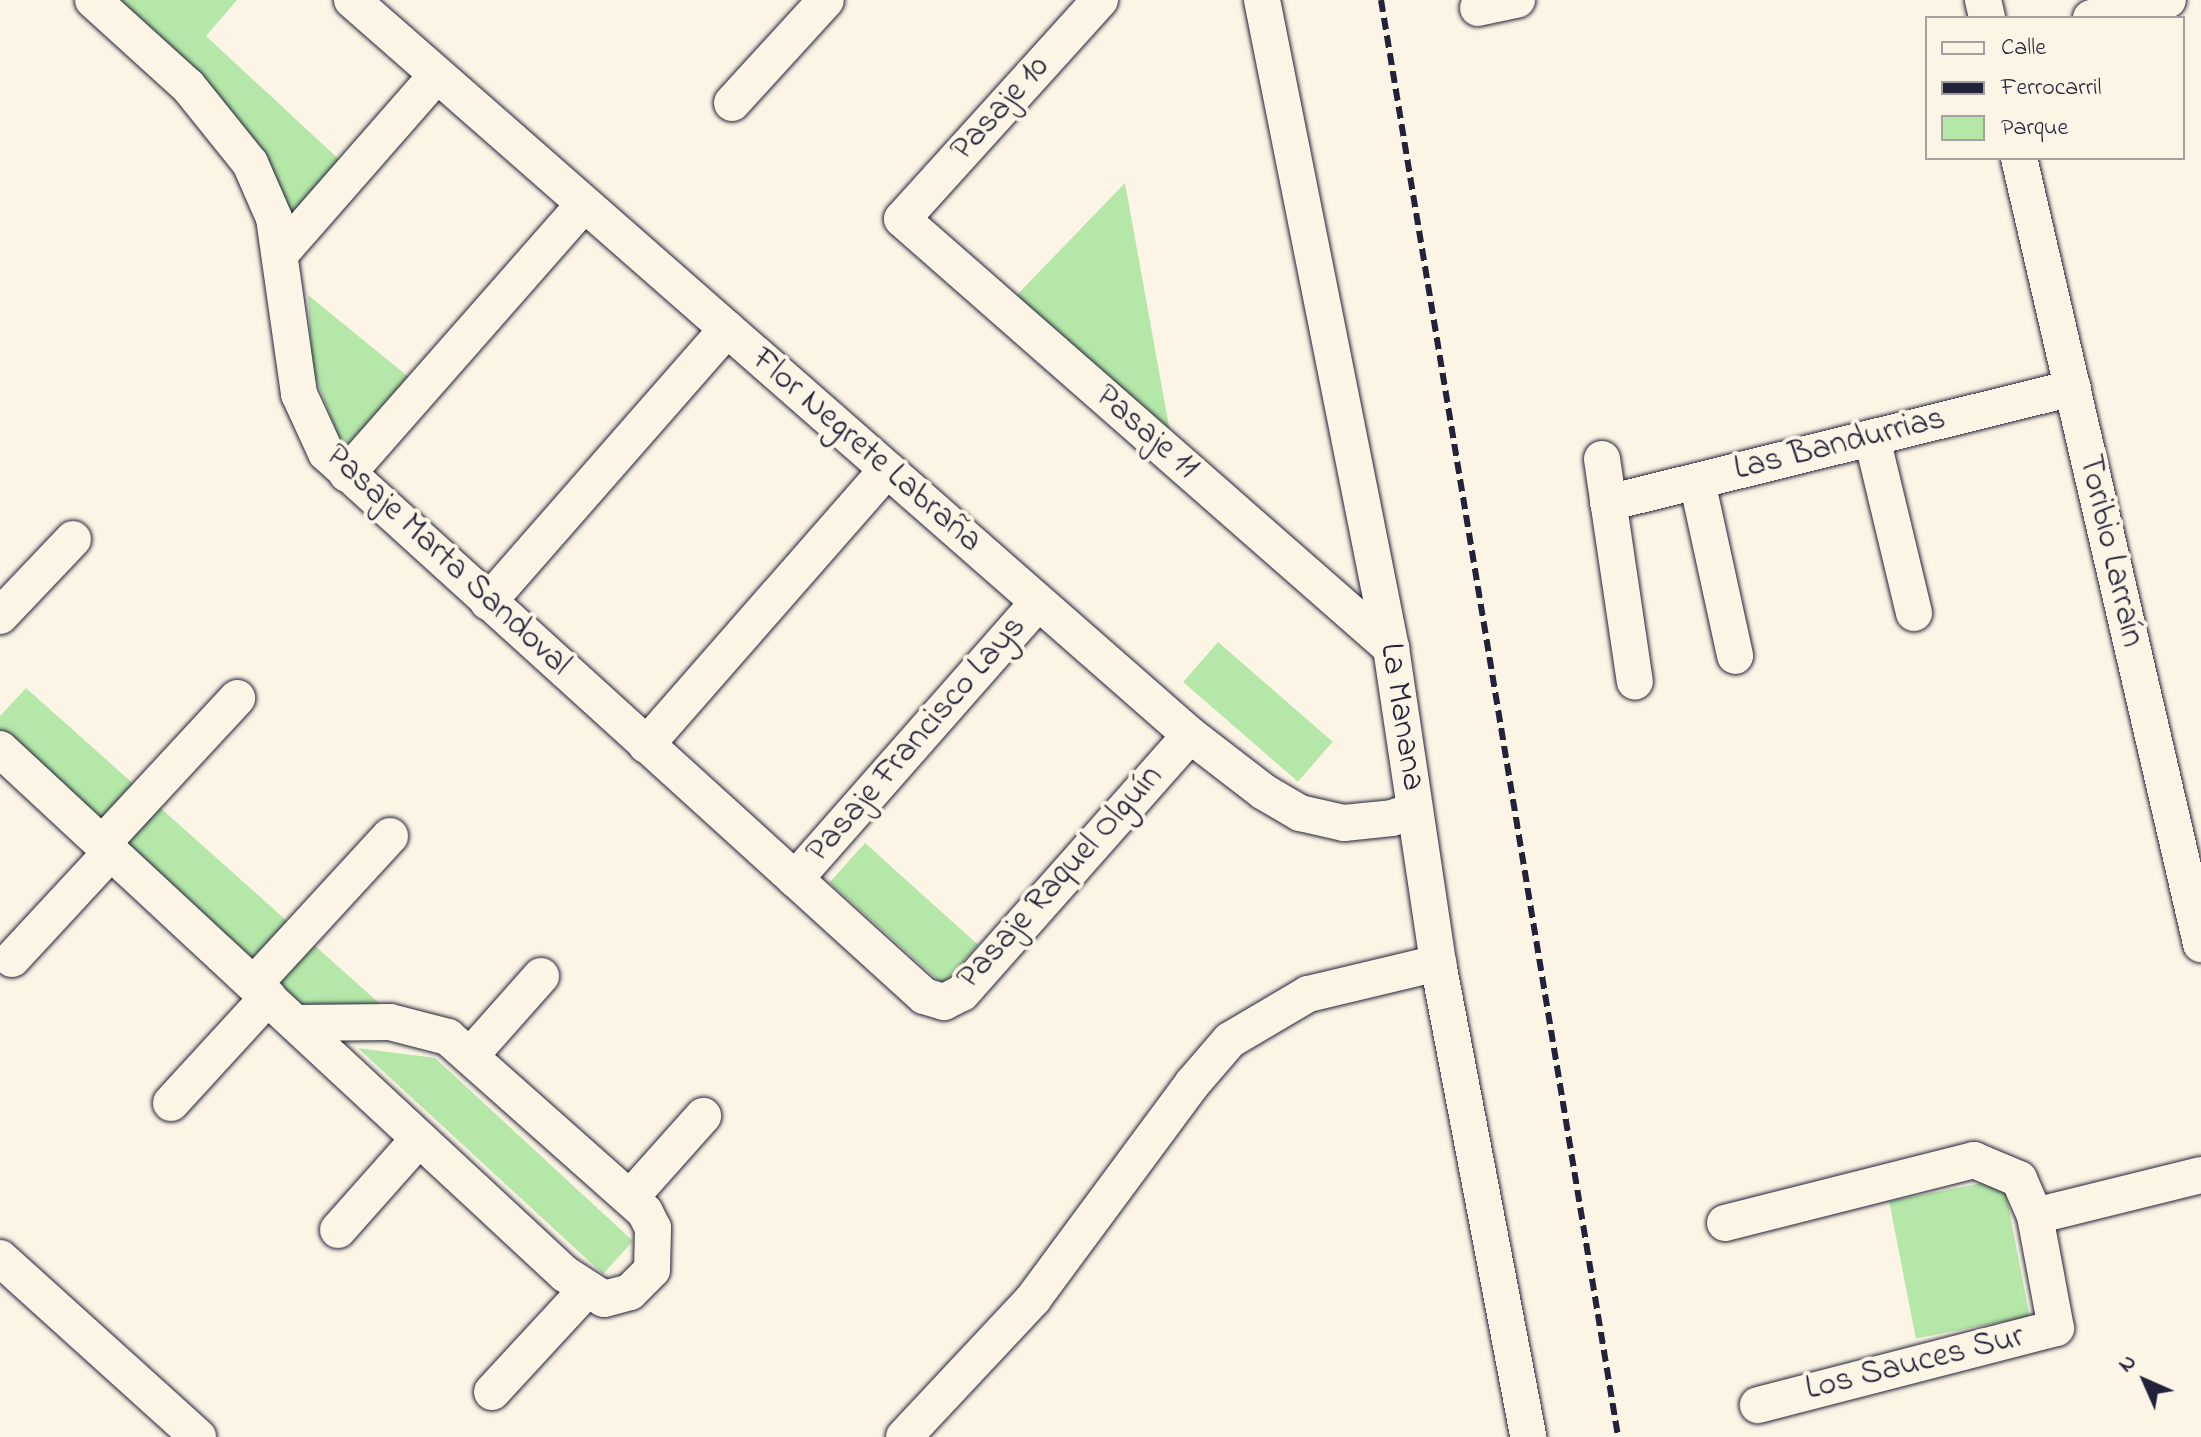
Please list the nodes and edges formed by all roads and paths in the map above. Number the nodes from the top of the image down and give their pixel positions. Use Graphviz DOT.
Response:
graph roads {
  1 [pos="93,0"];
  2 [pos="352,0"];
  3 [pos="826,0"];
  4 [pos="1100,0"];
  5 [pos="1262,0"];
  6 [pos="1517,0"];
  7 [pos="2168,0"];
  8 [pos="1478,8"];
  9 [pos="2100,16"];
  10 [pos="437,75"];
  11 [pos="732,103"];
  12 [pos="2019,160"];
  13 [pos="584,204"];
  14 [pos="902,219"];
  15 [pos="282,252"];
  16 [pos="727,329"];
  17 [pos="2073,388"];
  18 [pos="1872,438"];
  19 [pos="1602,459"];
  20 [pos="887,470"];
  21 [pos="347,474"];
  22 [pos="1697,481"];
  23 [pos="1608,503"];
  24 [pos="73,539"];
  25 [pos="488,602"];
  26 [pos="1038,602"];
  27 [pos="1914,613"];
  28 [pos="0,616"];
  29 [pos="1391,648"];
  30 [pos="1735,656"];
  31 [pos="1635,682"];
  32 [pos="237,698"];
  33 [pos="1190,735"];
  34 [pos="646,745"];
  35 [pos="0,749"];
  36 [pos="1415,810"];
  37 [pos="390,836"];
  38 [pos="107,848"];
  39 [pos="795,879"];
  40 [pos="2201,944"];
  41 [pos="12,959"];
  42 [pos="1438,963"];
  43 [pos="541,976"];
  44 [pos="261,990"];
  45 [pos="924,996"];
  46 [pos="296,1023"];
  47 [pos="470,1056"];
  48 [pos="171,1103"];
  49 [pos="703,1116"];
  50 [pos="417,1141"];
  51 [pos="2201,1175"];
  52 [pos="630,1198"];
  53 [pos="2035,1216"];
  54 [pos="1725,1223"];
  55 [pos="338,1230"];
  56 [pos="0,1258"];
  57 [pos="586,1290"];
  58 [pos="492,1392"];
  59 [pos="1758,1405"];
  60 [pos="198,1437"];
  61 [pos="904,1437"];
  62 [pos="1528,1437"];
  1 -- 15 [label="street, Pasaje Marta Sandoval"];
  2 -- 10 [label="street, Flor Negrete Labraña"];
  3 -- 11 [label="street"];
  4 -- 14 [label="street, Pasaje 10"];
  5 -- 29 [label="street, La Manana"];
  6 -- 8 [label="street"];
  7 -- 9 [label="street"];
  10 -- 13 [label="street, Flor Negrete Labraña"];
  10 -- 15 [label="street"];
  12 -- 17 [label="street, Toribio Larraín"];
  13 -- 16 [label="street, Flor Negrete Labraña"];
  13 -- 21 [label="street"];
  14 -- 29 [label="street, Pasaje 11"];
  15 -- 21 [label="street, Pasaje Marta Sandoval"];
  16 -- 20 [label="street, Flor Negrete Labraña"];
  16 -- 25 [label="street"];
  17 -- 18 [label="street, Las Bandurrias"];
  17 -- 40 [label="street, Toribio Larraín"];
  18 -- 22 [label="street, Las Bandurrias"];
  18 -- 27 [label="street"];
  19 -- 23 [label="street"];
  20 -- 26 [label="street, Flor Negrete Labraña"];
  20 -- 34 [label="street"];
  21 -- 25 [label="street, Pasaje Marta Sandoval"];
  22 -- 23 [label="street, Las Bandurrias"];
  22 -- 30 [label="street"];
  23 -- 31 [label="street"];
  24 -- 28 [label="street"];
  25 -- 34 [label="street, Pasaje Marta Sandoval"];
  26 -- 33 [label="street, Flor Negrete Labraña"];
  26 -- 39 [label="street, Pasaje Francisco Lays"];
  29 -- 36 [label="street, La Manana"];
  32 -- 38 [label="street"];
  33 -- 36 [label="street, Flor Negrete Labraña"];
  33 -- 45 [label="street, Pasaje Raquel Olguín"];
  34 -- 39 [label="street, Pasaje Marta Sandoval"];
  35 -- 38 [label="street"];
  36 -- 42 [label="street, La Manana"];
  37 -- 44 [label="street"];
  38 -- 41 [label="street"];
  38 -- 44 [label="street"];
  39 -- 45 [label="street, Pasaje Marta Sandoval"];
  42 -- 61 [label="street"];
  42 -- 62 [label="street, La Manana"];
  43 -- 47 [label="street"];
  44 -- 46 [label="street"];
  44 -- 48 [label="street"];
  46 -- 47 [label="street"];
  46 -- 50 [label="street"];
  47 -- 52 [label="street"];
  49 -- 52 [label="street"];
  50 -- 55 [label="street"];
  50 -- 57 [label="street"];
  51 -- 53 [label="street"];
  52 -- 57 [label="street"];
  53 -- 54 [label="street"];
  53 -- 59 [label="street, Los Sauces Sur"];
  56 -- 60 [label="street"];
  57 -- 58 [label="street"];
}
